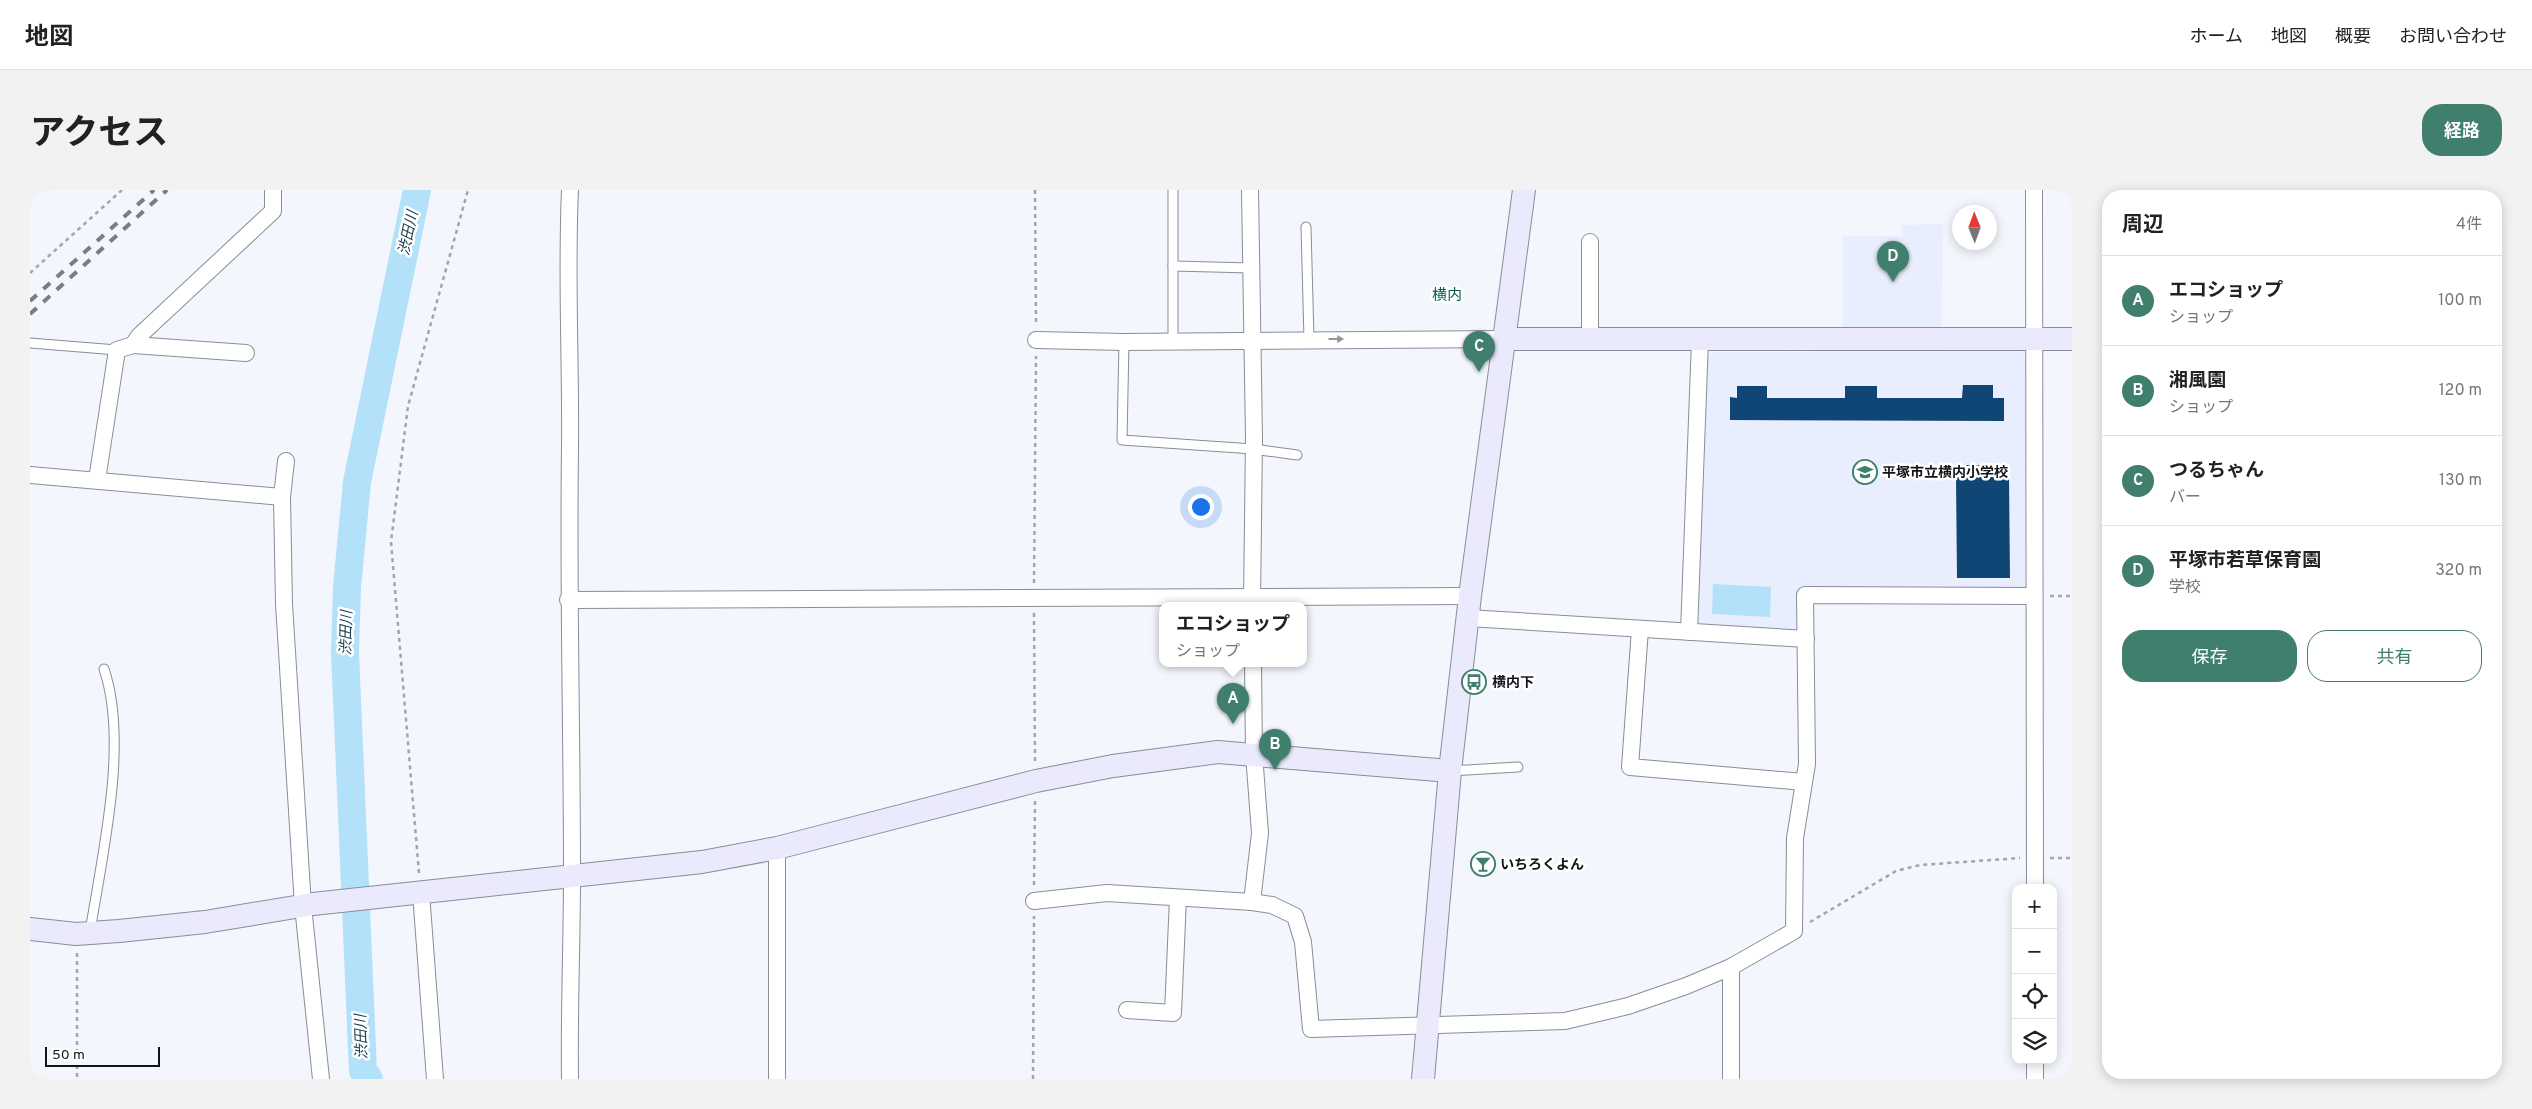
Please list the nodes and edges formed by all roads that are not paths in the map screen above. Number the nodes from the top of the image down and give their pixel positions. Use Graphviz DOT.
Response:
graph roads {
  1 [pos="273,190"];
  2 [pos="570,190"];
  3 [pos="1173,190"];
  4 [pos="1250,190"];
  5 [pos="1524,190"];
  6 [pos="2034,190"];
  7 [pos="1306,227"];
  8 [pos="1590,242"];
  9 [pos="1173,266"];
  10 [pos="1252,268"];
  11 [pos="1252,339"];
  12 [pos="1309,339"];
  13 [pos="1505,339"];
  14 [pos="1590,339"];
  15 [pos="2034,339"];
  16 [pos="2072,339"];
  17 [pos="1036,340"];
  18 [pos="1700,340"];
  19 [pos="1173,341"];
  20 [pos="1124,342"];
  21 [pos="30,343"];
  22 [pos="133,345"];
  23 [pos="117,350"];
  24 [pos="246,353"];
  25 [pos="1253,449"];
  26 [pos="1297,455"];
  27 [pos="286,461"];
  28 [pos="30,475"];
  29 [pos="97,480"];
  30 [pos="282,497"];
  31 [pos="2033,596"];
  32 [pos="568,600"];
  33 [pos="1252,601"];
  34 [pos="1288,602"];
  35 [pos="1307,603"];
  36 [pos="1469,607"];
  37 [pos="1640,629"];
  38 [pos="1689,632"];
  39 [pos="1806,640"];
  40 [pos="1253,667"];
  41 [pos="104,670"];
  42 [pos="1254,754"];
  43 [pos="1518,767"];
  44 [pos="1450,771"];
  45 [pos="1804,782"];
  46 [pos="777,848"];
  47 [pos="572,875"];
  48 [pos="2035,884"];
  49 [pos="418,894"];
  50 [pos="1178,898"];
  51 [pos="1034,901"];
  52 [pos="1252,902"];
  53 [pos="308,905"];
  54 [pos="30,929"];
  55 [pos="83,933"];
  56 [pos="1731,967"];
  57 [pos="1127,1010"];
  58 [pos="1428,1024"];
  59 [pos="2035,1064"];
  60 [pos="321,1079"];
  61 [pos="435,1079"];
  62 [pos="570,1079"];
  63 [pos="777,1079"];
  64 [pos="1423,1079"];
  65 [pos="1731,1079"];
  66 [pos="2035,1079"];
  1 -- 22 [label="street"];
  2 -- 32 [label="street"];
  3 -- 9 [label="lane"];
  4 -- 10 [label="street"];
  5 -- 13 [label="street"];
  6 -- 15 [label="street"];
  7 -- 12 [label="lane"];
  8 -- 14 [label="street"];
  9 -- 10 [label="lane"];
  9 -- 19 [label="lane"];
  10 -- 11 [label="street"];
  11 -- 12 [label="street"];
  11 -- 19 [label="street"];
  11 -- 25 [label="street"];
  12 -- 13 [label="street, one-way"];
  13 -- 14 [label="street"];
  13 -- 36 [label="street"];
  14 -- 18 [label="street"];
  15 -- 16 [label="street"];
  15 -- 18 [label="street"];
  15 -- 31 [label="street"];
  17 -- 20 [label="street"];
  18 -- 38 [label="street"];
  19 -- 20 [label="street"];
  20 -- 25 [label="lane"];
  21 -- 23 [label="lane"];
  22 -- 23 [label="street"];
  22 -- 24 [label="street"];
  23 -- 29 [label="street"];
  25 -- 26 [label="lane"];
  25 -- 33 [label="street"];
  27 -- 30 [label="street"];
  28 -- 29 [label="street"];
  29 -- 30 [label="street"];
  30 -- 53 [label="street"];
  31 -- 39 [label="street"];
  31 -- 48 [label="street"];
  32 -- 33 [label="street"];
  32 -- 47 [label="street"];
  33 -- 34 [label="street"];
  35 -- 36 [label="street"];
  36 -- 37 [label="street"];
  36 -- 44 [label="street"];
  37 -- 38 [label="street"];
  37 -- 45 [label="street"];
  38 -- 39 [label="street"];
  39 -- 45 [label="street"];
  40 -- 42 [label="street"];
  41 -- 55 [label="lane"];
  42 -- 44 [label="street"];
  42 -- 46 [label="street"];
  42 -- 52 [label="street"];
  43 -- 44 [label="lane"];
  44 -- 58 [label="street"];
  45 -- 56 [label="street"];
  46 -- 47 [label="street"];
  46 -- 63 [label="street"];
  47 -- 49 [label="street"];
  47 -- 62 [label="street"];
  49 -- 53 [label="street"];
  49 -- 61 [label="street"];
  50 -- 51 [label="street"];
  50 -- 52 [label="street"];
  50 -- 57 [label="street"];
  52 -- 58 [label="street"];
  53 -- 55 [label="street"];
  53 -- 60 [label="street"];
  54 -- 55 [label="street"];
  56 -- 58 [label="street"];
  56 -- 65 [label="street"];
  58 -- 64 [label="street"];
  59 -- 66 [label="street"];
}
